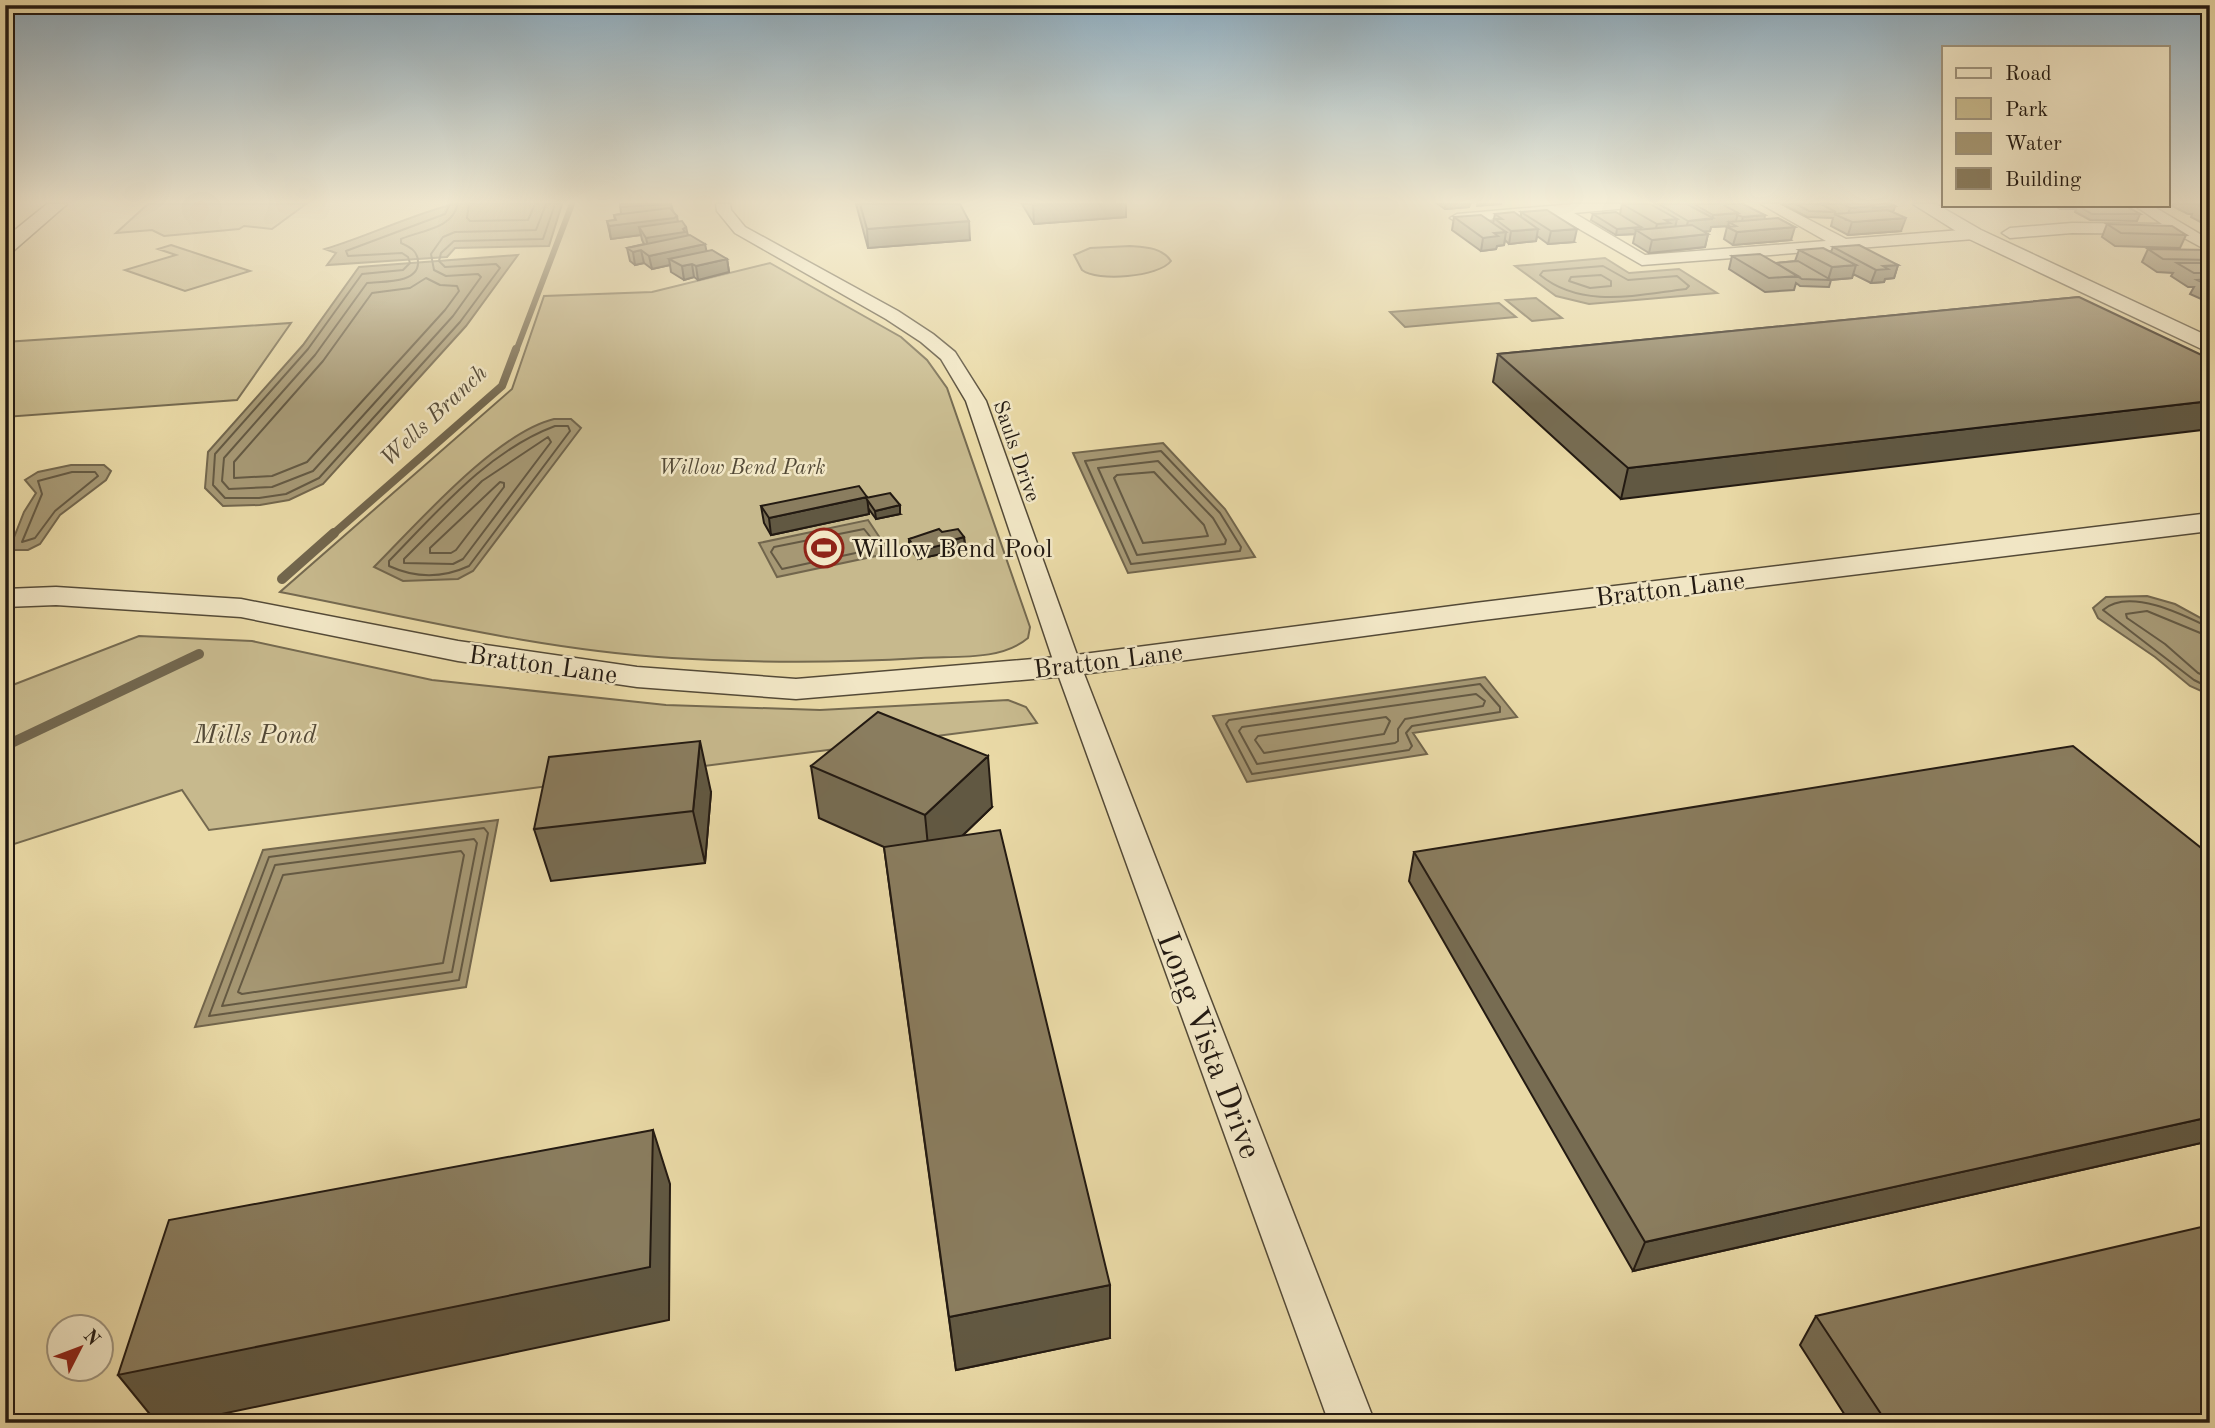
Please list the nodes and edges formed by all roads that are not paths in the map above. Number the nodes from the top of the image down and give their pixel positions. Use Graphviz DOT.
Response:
graph roads {
  1 [pos="813,271"];
  2 [pos="2051,271"];
  3 [pos="2093,271"];
  4 [pos="2210,324"];
  5 [pos="2210,346"];
  6 [pos="2210,522"];
  7 [pos="5,598"];
  8 [pos="1068,666"];
  9 [pos="1352,1423"];
  1 -- 8 [label="street, Sauls Drive"];
  2 -- 5 [label="street"];
  3 -- 4 [label="street"];
  6 -- 8 [label="street, Bratton Lane"];
  7 -- 8 [label="street, Bratton Lane"];
  8 -- 9 [label="street, Long Vista Drive"];
}
